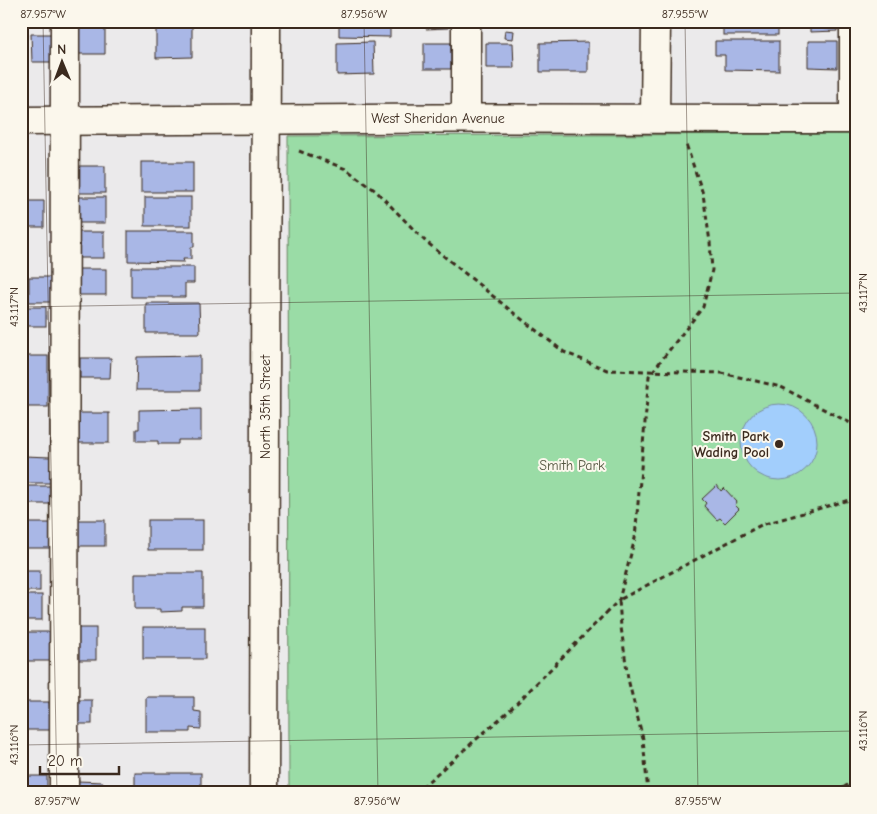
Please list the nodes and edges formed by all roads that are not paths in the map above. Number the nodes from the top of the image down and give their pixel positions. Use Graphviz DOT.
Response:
graph roads {
  1 [pos="65,21"];
  2 [pos="266,21"];
  3 [pos="466,21"];
  4 [pos="656,21"];
  5 [pos="854,21"];
  6 [pos="466,118"];
  7 [pos="655,118"];
  8 [pos="855,118"];
  9 [pos="265,119"];
  10 [pos="65,121"];
  11 [pos="21,122"];
  12 [pos="64,793"];
  13 [pos="264,793"];
  1 -- 10 [label="street"];
  2 -- 9 [label="street, North 35th Street"];
  3 -- 6 [label="street"];
  4 -- 7 [label="street"];
  5 -- 8 [label="street"];
  6 -- 7 [label="street, West Sheridan Avenue"];
  6 -- 9 [label="street, West Sheridan Avenue"];
  7 -- 8 [label="street, West Sheridan Avenue"];
  9 -- 10 [label="street, West Sheridan Avenue"];
  9 -- 13 [label="street, North 35th Street"];
  10 -- 11 [label="street, West Sheridan Avenue"];
  10 -- 12 [label="street"];
}
